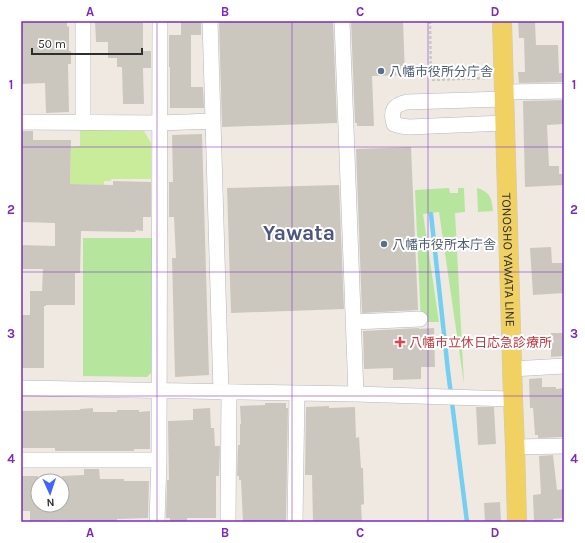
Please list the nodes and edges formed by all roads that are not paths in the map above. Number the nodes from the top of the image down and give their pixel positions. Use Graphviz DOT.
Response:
graph roads {
  1 [pos="83,21"];
  2 [pos="160,21"];
  3 [pos="210,21"];
  4 [pos="342,21"];
  5 [pos="502,21"];
  6 [pos="504,90"];
  7 [pos="564,91"];
  8 [pos="213,120"];
  9 [pos="21,122"];
  10 [pos="83,122"];
  11 [pos="160,122"];
  12 [pos="505,123"];
  13 [pos="420,319"];
  14 [pos="354,322"];
  15 [pos="564,366"];
  16 [pos="512,369"];
  17 [pos="21,388"];
  18 [pos="159,391"];
  19 [pos="225,392"];
  20 [pos="297,393"];
  21 [pos="356,394"];
  22 [pos="512,399"];
  23 [pos="564,446"];
  24 [pos="515,448"];
  25 [pos="21,460"];
  26 [pos="159,460"];
  27 [pos="157,522"];
  28 [pos="228,522"];
  29 [pos="295,522"];
  30 [pos="517,522"];
  1 -- 10 [label="street"];
  2 -- 11 [label="street"];
  3 -- 8 [label="street"];
  4 -- 14 [label="street"];
  5 -- 6 [label="main road, TONOSHO YAWATA LINE"];
  6 -- 7 [label="street"];
  6 -- 12 [label="main road, TONOSHO YAWATA LINE"];
  6 -- 12 [label="street"];
  8 -- 11 [label="street"];
  8 -- 19 [label="street"];
  9 -- 10 [label="street"];
  10 -- 11 [label="street"];
  11 -- 18 [label="street"];
  12 -- 16 [label="main road, TONOSHO YAWATA LINE"];
  13 -- 14 [label="street"];
  14 -- 21 [label="street"];
  15 -- 16 [label="street"];
  16 -- 22 [label="main road, TONOSHO YAWATA LINE"];
  17 -- 18 [label="street"];
  18 -- 19 [label="street"];
  18 -- 26 [label="street"];
  19 -- 20 [label="street"];
  19 -- 28 [label="street"];
  20 -- 21 [label="street"];
  20 -- 29 [label="street"];
  21 -- 22 [label="street"];
  22 -- 24 [label="main road, TONOSHO YAWATA LINE"];
  23 -- 24 [label="street"];
  24 -- 30 [label="main road, TONOSHO YAWATA LINE"];
  25 -- 26 [label="street"];
  26 -- 27 [label="street"];
}
